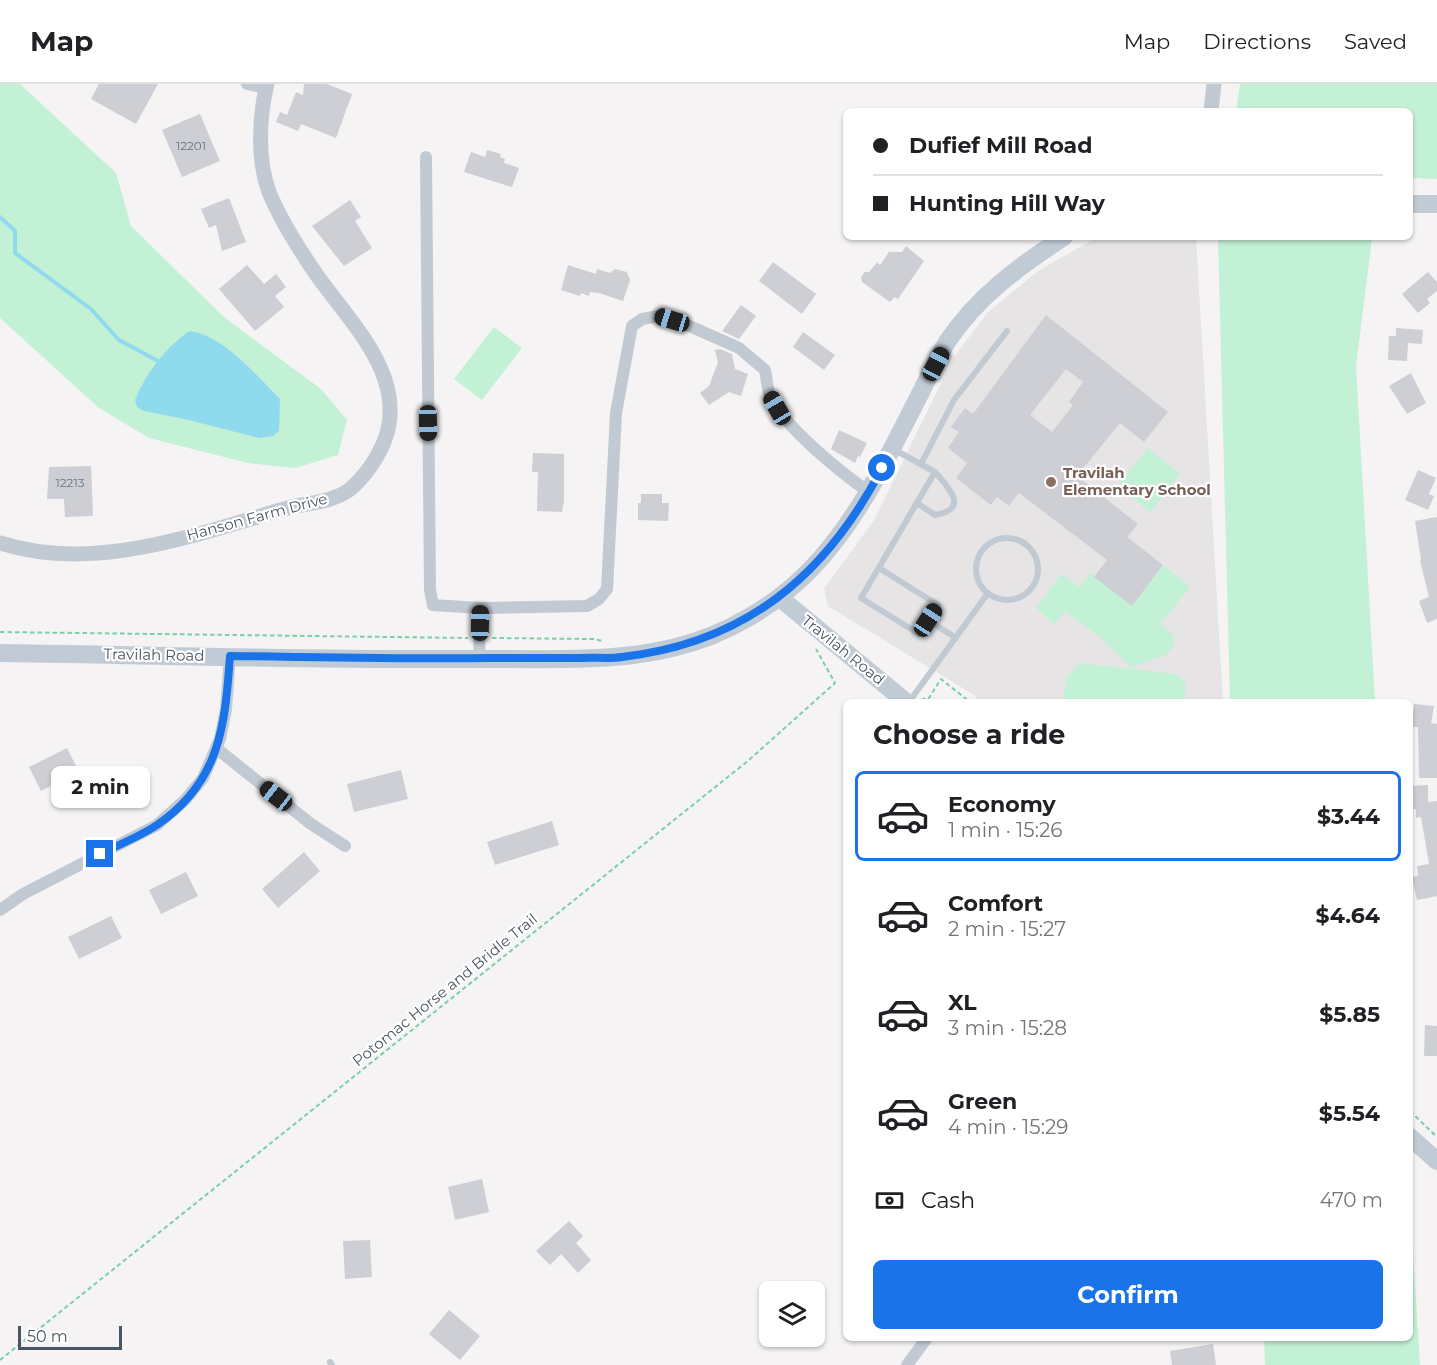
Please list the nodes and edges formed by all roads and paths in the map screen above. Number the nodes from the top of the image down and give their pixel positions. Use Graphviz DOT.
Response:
graph roads {
  1 [pos="247,84"];
  2 [pos="1214,84"];
  3 [pos="266,86"];
  4 [pos="1211,108"];
  5 [pos="426,157"];
  6 [pos="1413,204"];
  7 [pos="1437,204"];
  8 [pos="1059,240"];
  9 [pos="1007,332"];
  10 [pos="892,448"];
  11 [pos="921,464"];
  12 [pos="935,472"];
  13 [pos="869,492"];
  14 [pos="917,503"];
  15 [pos="0,543"];
  16 [pos="879,568"];
  17 [pos="988,593"];
  18 [pos="780,598"];
  19 [pos="480,608"];
  20 [pos="928,620"];
  21 [pos="0,632"];
  22 [pos="480,638"];
  23 [pos="956,638"];
  24 [pos="812,641"];
  25 [pos="606,642"];
  26 [pos="0,653"];
  27 [pos="230,656"];
  28 [pos="479,658"];
  29 [pos="910,699"];
  30 [pos="928,699"];
  31 [pos="966,699"];
  32 [pos="216,748"];
  33 [pos="345,846"];
  34 [pos="0,910"];
  35 [pos="1413,1114"];
  36 [pos="1437,1137"];
  37 [pos="1413,1139"];
  38 [pos="1436,1157"];
  39 [pos="925,1341"];
  40 [pos="0,1360"];
  41 [pos="907,1365"];
  1 -- 3 [label="street"];
  2 -- 4 [label="street"];
  3 -- 15 [label="street, Hanson Farm Drive"];
  5 -- 19 [label="street"];
  6 -- 7 [label="main road"];
  8 -- 10 [label="main road"];
  9 -- 11 [label="lane"];
  10 -- 11 [label="lane"];
  10 -- 13 [label="main road"];
  11 -- 12 [label="lane"];
  12 -- 14 [label="lane"];
  12 -- 14 [label="lane"];
  13 -- 18 [label="main road"];
  13 -- 19 [label="street"];
  14 -- 16 [label="lane"];
  16 -- 20 [label="lane"];
  16 -- 20 [label="lane"];
  17 -- 17 [label="lane"];
  17 -- 23 [label="lane"];
  18 -- 28 [label="main road, Travilah Road"];
  18 -- 29 [label="main road, Travilah Road"];
  19 -- 22 [label="street"];
  20 -- 23 [label="lane"];
  21 -- 22 [label="path"];
  22 -- 25 [label="path"];
  22 -- 28 [label="street"];
  23 -- 29 [label="lane"];
  24 -- 40 [label="path, Potomac Horse and Bridle Trail"];
  26 -- 27 [label="main road, Travilah Road"];
  27 -- 28 [label="main road, Travilah Road"];
  27 -- 32 [label="street"];
  30 -- 31 [label="path"];
  32 -- 33 [label="street"];
  32 -- 34 [label="street"];
  35 -- 36 [label="path"];
  37 -- 38 [label="main road"];
  39 -- 41 [label="street"];
}
